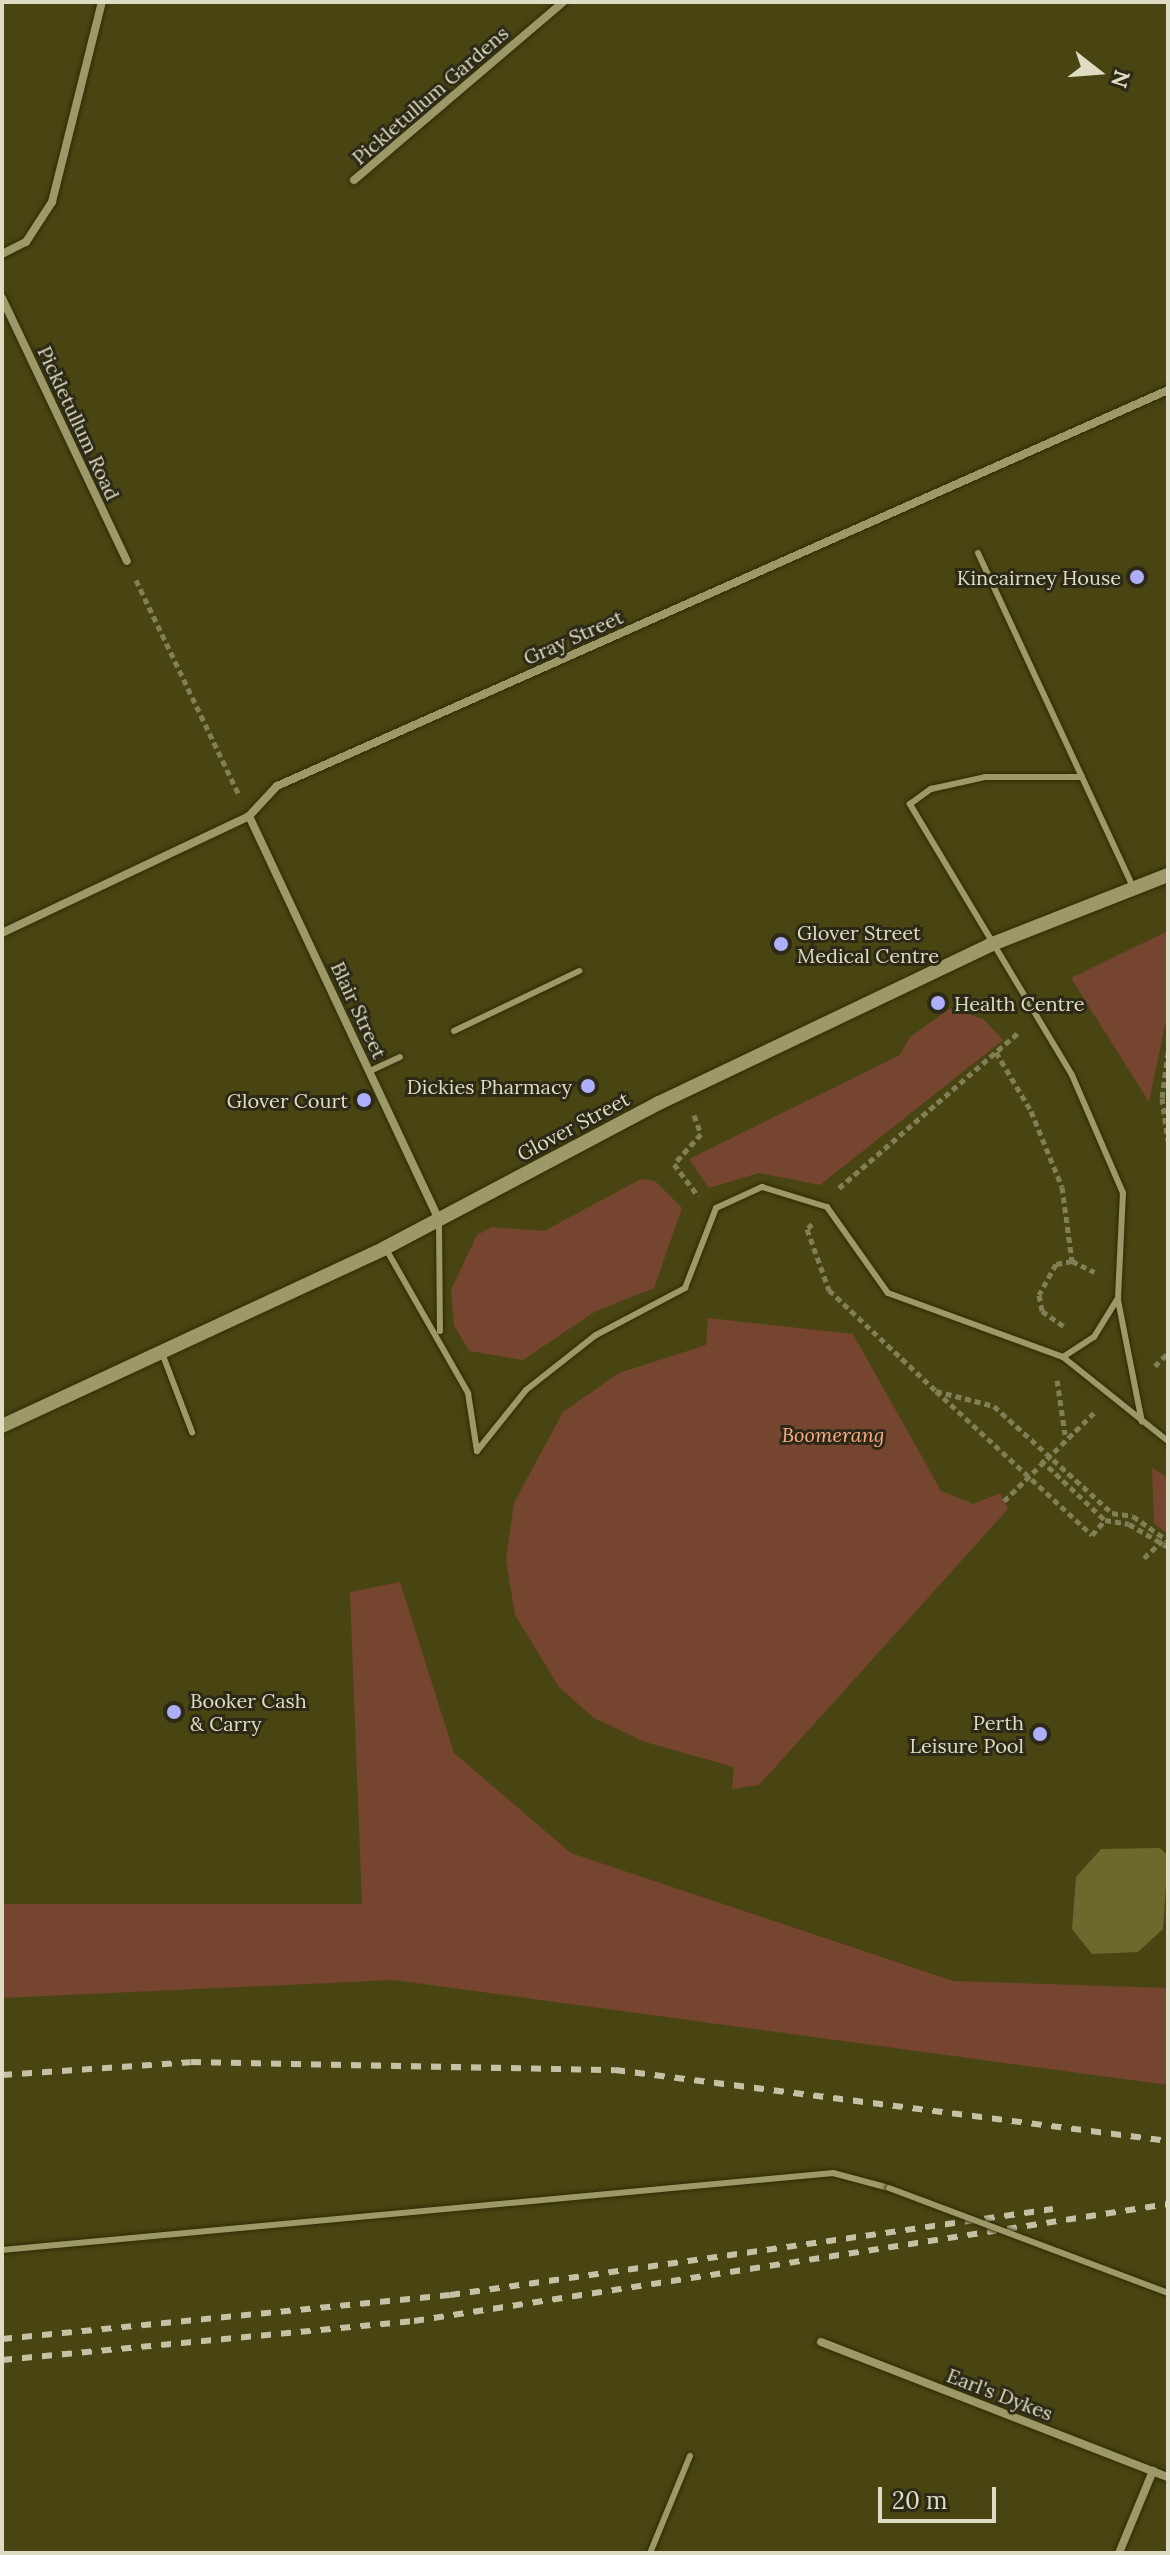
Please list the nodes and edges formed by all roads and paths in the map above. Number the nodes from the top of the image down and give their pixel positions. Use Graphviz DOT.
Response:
graph roads {
  1 [pos="102,2"];
  2 [pos="563,2"];
  3 [pos="354,180"];
  4 [pos="2,254"];
  5 [pos="2,298"];
  6 [pos="1168,390"];
  7 [pos="978,553"];
  8 [pos="127,561"];
  9 [pos="1082,777"];
  10 [pos="249,816"];
  11 [pos="1168,875"];
  12 [pos="1133,887"];
  13 [pos="2,933"];
  14 [pos="990,945"];
  15 [pos="579,971"];
  16 [pos="1035,1018"];
  17 [pos="454,1031"];
  18 [pos="996,1052"];
  19 [pos="1168,1052"];
  20 [pos="400,1057"];
  21 [pos="370,1071"];
  22 [pos="1168,1141"];
  23 [pos="827,1207"];
  24 [pos="439,1219"];
  25 [pos="385,1248"];
  26 [pos="1072,1261"];
  27 [pos="1102,1279"];
  28 [pos="1118,1298"];
  29 [pos="1083,1327"];
  30 [pos="440,1334"];
  31 [pos="161,1350"];
  32 [pos="1063,1357"];
  33 [pos="936,1391"];
  34 [pos="1142,1422"];
  35 [pos="2,1426"];
  36 [pos="192,1432"];
  37 [pos="1065,1434"];
  38 [pos="1168,1441"];
  39 [pos="1048,1452"];
  40 [pos="1041,1460"];
  41 [pos="1004,1501"];
  42 [pos="1105,1520"];
  43 [pos="1166,1543"];
  44 [pos="1144,1558"];
  45 [pos="2,2250"];
  46 [pos="1168,2293"];
  47 [pos="821,2342"];
  48 [pos="690,2456"];
  49 [pos="1153,2471"];
  50 [pos="1168,2477"];
  51 [pos="650,2553"];
  52 [pos="1119,2553"];
  1 -- 4 [label="street"];
  2 -- 3 [label="street, Pickletullum Gardens"];
  5 -- 8 [label="street, Pickletullum Road"];
  6 -- 10 [label="street, Gray Street"];
  7 -- 9 [label="lane"];
  8 -- 10 [label="path"];
  9 -- 12 [label="lane"];
  9 -- 14 [label="lane"];
  10 -- 13 [label="street, Gray Street"];
  10 -- 21 [label="street, Blair Street"];
  11 -- 12 [label="street, Glover Street"];
  12 -- 14 [label="street, Glover Street"];
  14 -- 16 [label="lane"];
  14 -- 24 [label="street, Glover Street"];
  15 -- 17 [label="lane"];
  16 -- 18 [label="path"];
  16 -- 28 [label="lane"];
  18 -- 23 [label="path"];
  18 -- 26 [label="path"];
  19 -- 22 [label="path"];
  20 -- 21 [label="lane"];
  21 -- 24 [label="street, Blair Street"];
  23 -- 30 [label="lane"];
  23 -- 32 [label="lane"];
  23 -- 33 [label="path"];
  24 -- 25 [label="street, Glover Street"];
  24 -- 30 [label="lane"];
  25 -- 30 [label="lane"];
  25 -- 31 [label="street, Glover Street"];
  26 -- 27 [label="path"];
  26 -- 29 [label="path"];
  28 -- 32 [label="lane"];
  28 -- 34 [label="lane"];
  31 -- 35 [label="street, Glover Street"];
  31 -- 36 [label="lane"];
  32 -- 34 [label="lane"];
  33 -- 39 [label="path"];
  33 -- 42 [label="path, bridge"];
  34 -- 38 [label="lane"];
  37 -- 39 [label="path"];
  39 -- 40 [label="path"];
  39 -- 43 [label="path"];
  40 -- 41 [label="path"];
  40 -- 42 [label="path"];
  42 -- 43 [label="path"];
  43 -- 44 [label="path"];
  45 -- 46 [label="lane, bridge"];
  47 -- 49 [label="street, Earl's Dykes"];
  48 -- 51 [label="lane"];
  49 -- 50 [label="street, Earl's Dykes"];
  49 -- 52 [label="street"];
}
